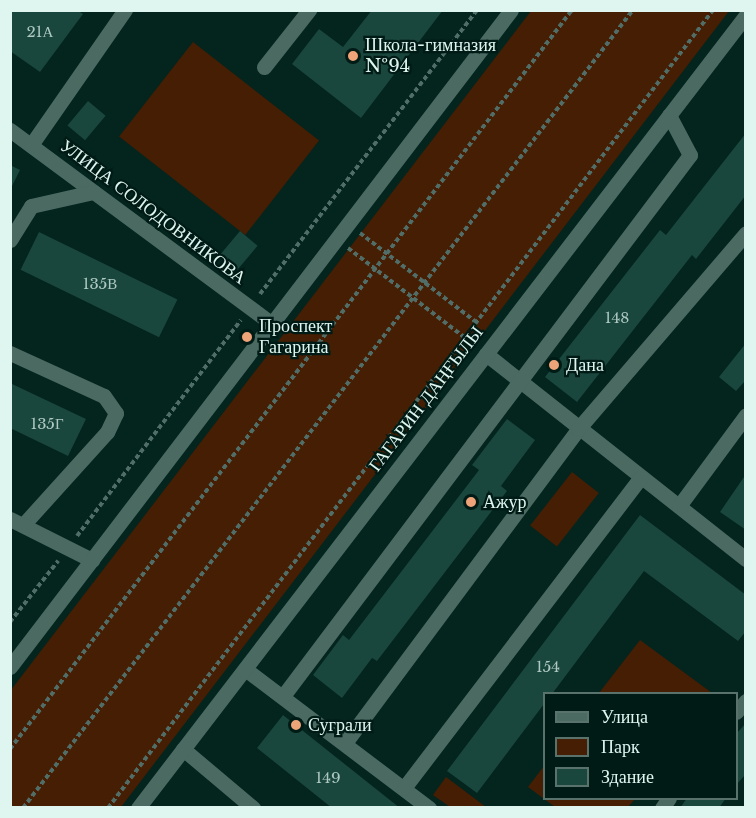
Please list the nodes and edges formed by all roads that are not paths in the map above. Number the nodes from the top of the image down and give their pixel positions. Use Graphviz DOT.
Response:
graph roads {
  1 [pos="125,10"];
  2 [pos="309,10"];
  3 [pos="511,10"];
  4 [pos="746,15"];
  5 [pos="264,67"];
  6 [pos="669,116"];
  7 [pos="10,130"];
  8 [pos="31,145"];
  9 [pos="93,192"];
  10 [pos="746,233"];
  11 [pos="10,240"];
  12 [pos="272,324"];
  13 [pos="10,353"];
  14 [pos="486,354"];
  15 [pos="520,380"];
  16 [pos="746,415"];
  17 [pos="578,429"];
  18 [pos="642,477"];
  19 [pos="679,506"];
  20 [pos="17,522"];
  21 [pos="746,559"];
  22 [pos="92,560"];
  23 [pos="10,667"];
  24 [pos="245,669"];
  25 [pos="284,696"];
  26 [pos="345,743"];
  27 [pos="183,749"];
  28 [pos="404,788"];
  29 [pos="138,807"];
  30 [pos="254,807"];
  31 [pos="429,807"];
  1 -- 8 [label="street"];
  2 -- 5 [label="street"];
  3 -- 12 [label="street"];
  4 -- 6 [label="street, ГАГАРИН ДАҢҒЫЛЫ"];
  6 -- 14 [label="street, ГАГАРИН ДАҢҒЫЛЫ"];
  6 -- 15 [label="street"];
  7 -- 8 [label="street, УЛИЦА СОЛОДОВНИКОВА"];
  8 -- 9 [label="street, УЛИЦА СОЛОДОВНИКОВА"];
  9 -- 11 [label="street"];
  9 -- 12 [label="street, УЛИЦА СОЛОДОВНИКОВА"];
  10 -- 17 [label="street"];
  12 -- 22 [label="street"];
  13 -- 20 [label="street"];
  14 -- 15 [label="street"];
  14 -- 24 [label="street, ГАГАРИН ДАҢҒЫЛЫ"];
  15 -- 17 [label="street"];
  15 -- 25 [label="street"];
  16 -- 19 [label="street"];
  17 -- 18 [label="street"];
  17 -- 26 [label="street"];
  18 -- 19 [label="street"];
  18 -- 28 [label="street"];
  19 -- 21 [label="street"];
  20 -- 22 [label="street"];
  22 -- 23 [label="street"];
  24 -- 25 [label="street"];
  24 -- 27 [label="street, ГАГАРИН ДАҢҒЫЛЫ"];
  25 -- 26 [label="street"];
  26 -- 28 [label="street"];
  27 -- 29 [label="street, ГАГАРИН ДАҢҒЫЛЫ"];
  27 -- 30 [label="street"];
  28 -- 31 [label="street"];
}
